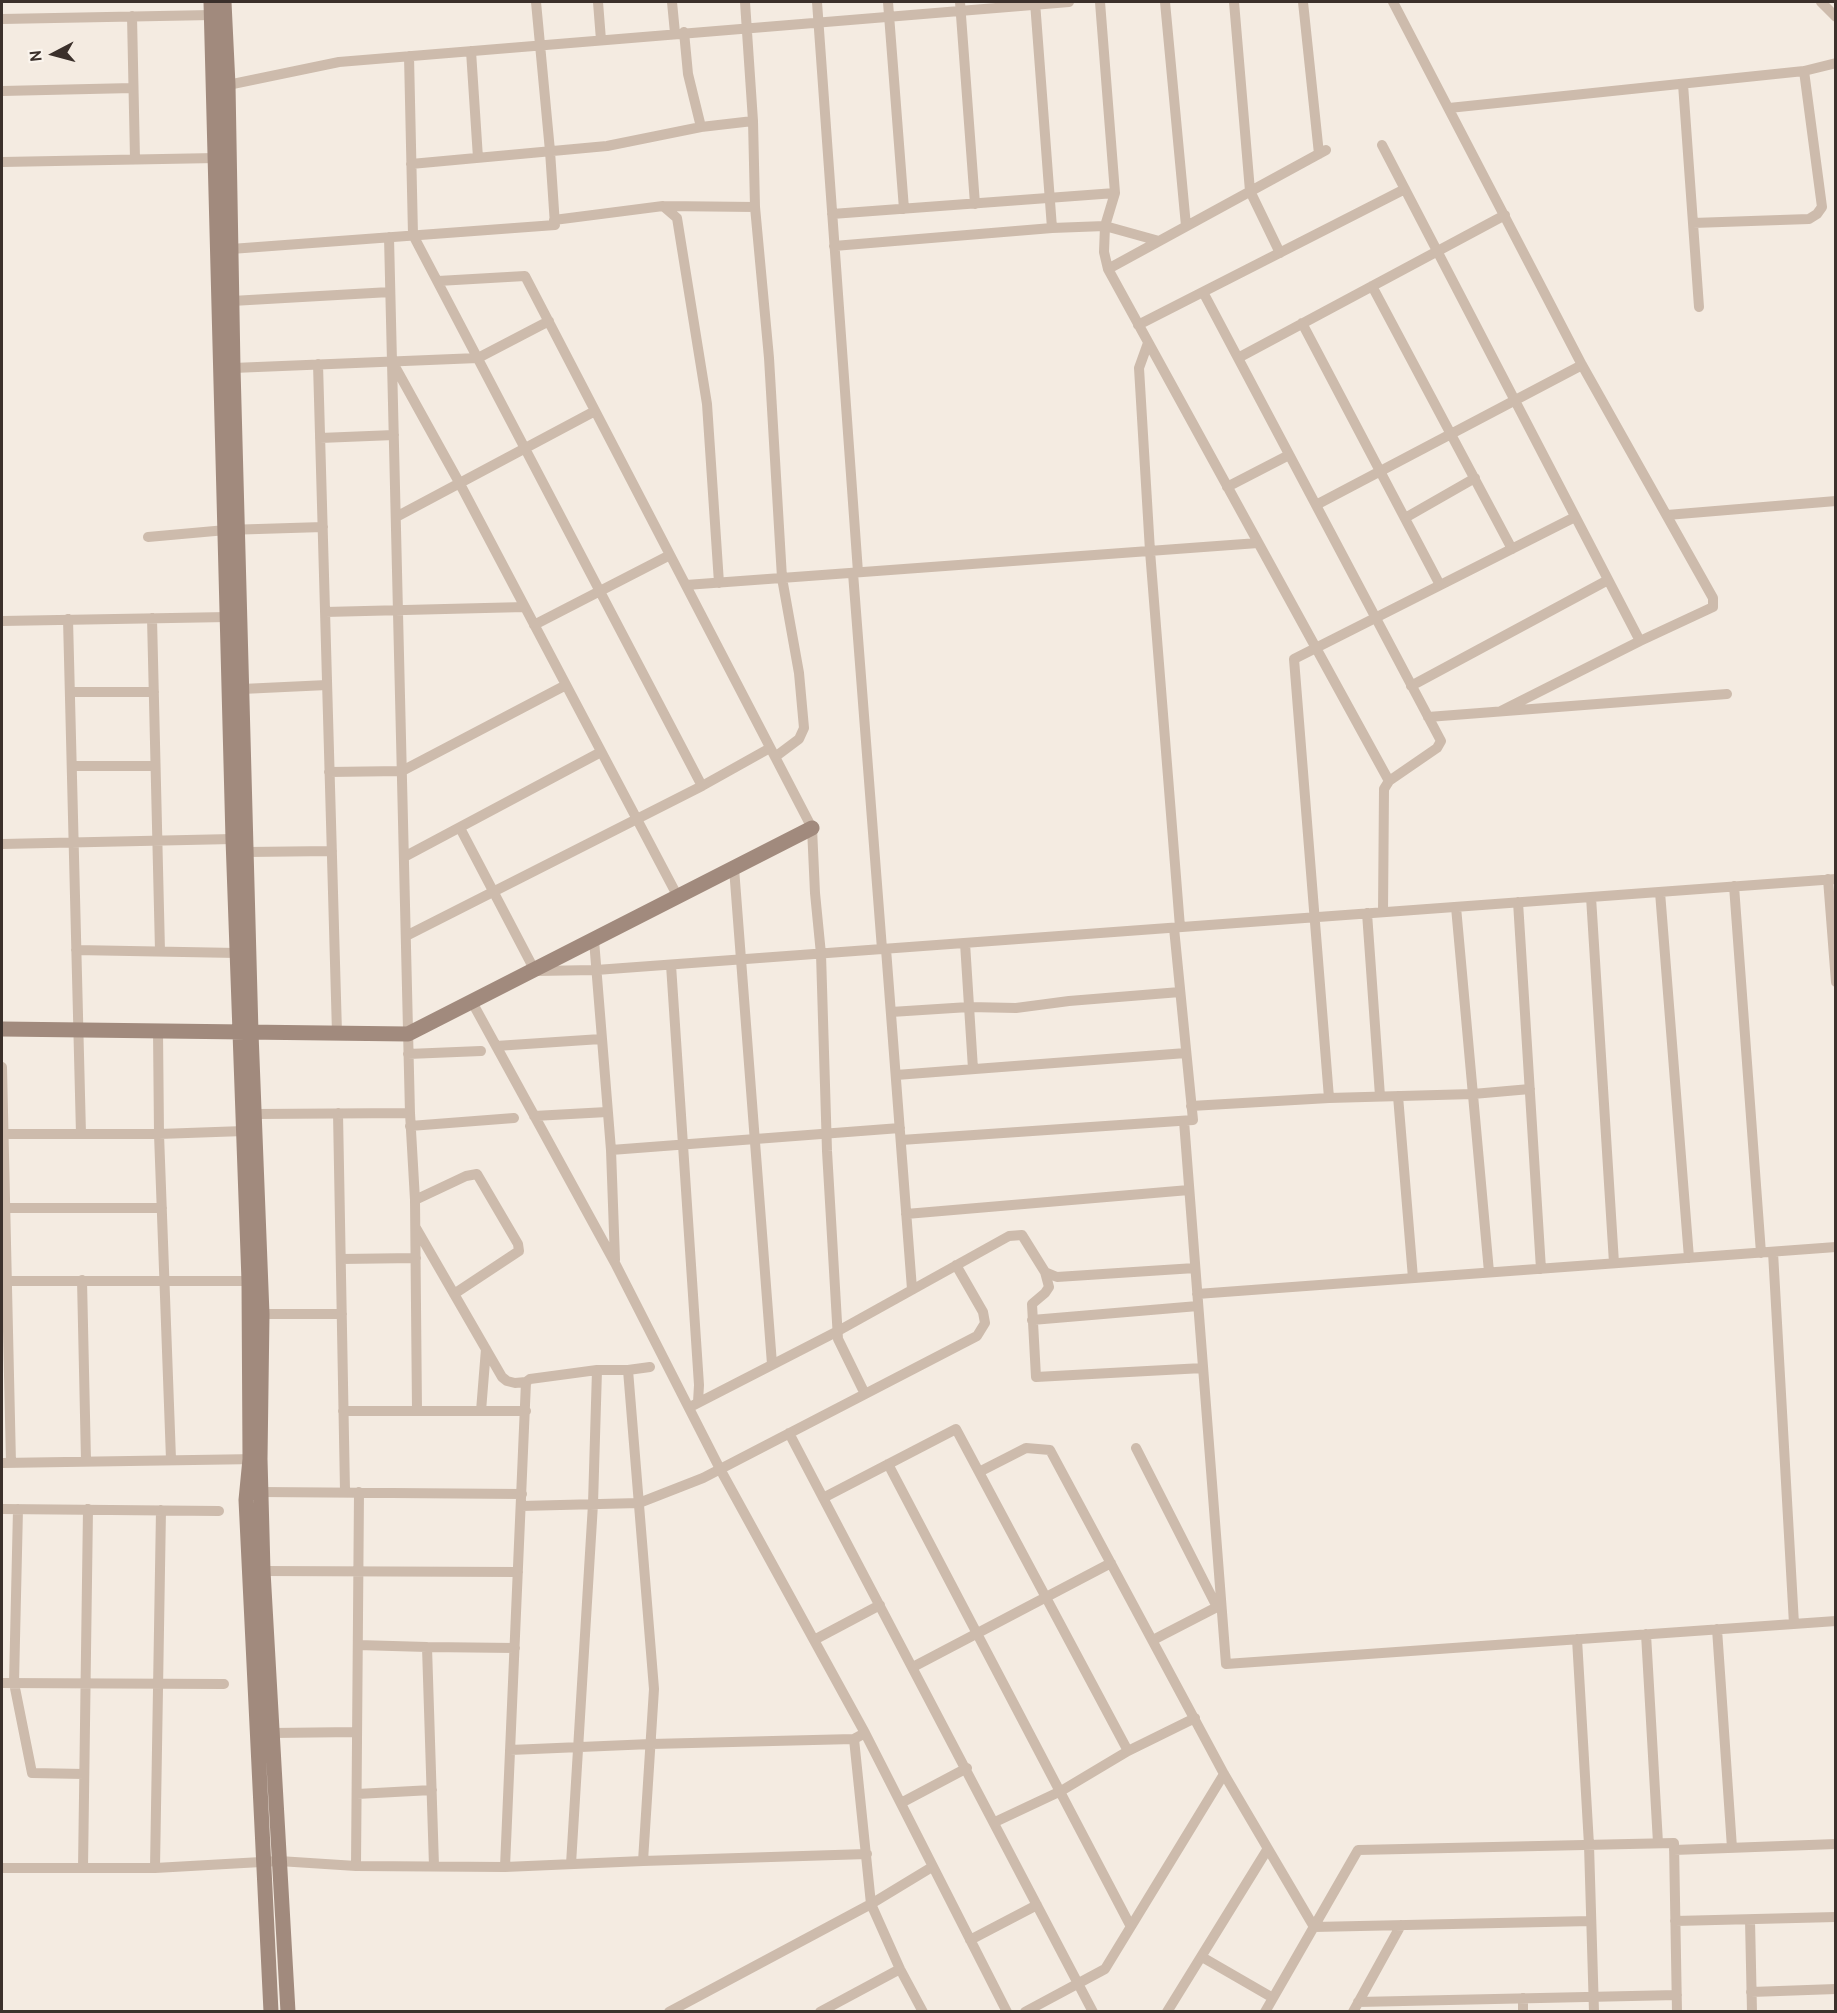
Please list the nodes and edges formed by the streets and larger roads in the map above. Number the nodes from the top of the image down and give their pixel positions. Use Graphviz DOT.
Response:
graph roads {
  1 [pos="224,2"];
  2 [pos="536,2"];
  3 [pos="598,2"];
  4 [pos="672,2"];
  5 [pos="745,2"];
  6 [pos="817,2"];
  7 [pos="888,2"];
  8 [pos="1069,2"];
  9 [pos="1100,2"];
  10 [pos="1165,2"];
  11 [pos="1234,2"];
  12 [pos="1303,2"];
  13 [pos="1393,2"];
  14 [pos="1821,2"];
  15 [pos="1035,3"];
  16 [pos="960,6"];
  17 [pos="212,8"];
  18 [pos="132,16"];
  19 [pos="890,16"];
  20 [pos="1836,17"];
  21 [pos="2,19"];
  22 [pos="818,22"];
  23 [pos="746,28"];
  24 [pos="679,32"];
  25 [pos="601,40"];
  26 [pos="539,45"];
  27 [pos="471,51"];
  28 [pos="409,56"];
  29 [pos="1836,63"];
  30 [pos="1804,71"];
  31 [pos="1683,84"];
  32 [pos="221,86"];
  33 [pos="133,88"];
  34 [pos="2,91"];
  35 [pos="1449,108"];
  36 [pos="753,122"];
  37 [pos="700,127"];
  38 [pos="1382,145"];
  39 [pos="550,151"];
  40 [pos="216,158"];
  41 [pos="478,158"];
  42 [pos="135,159"];
  43 [pos="2,162"];
  44 [pos="411,164"];
  45 [pos="1405,189"];
  46 [pos="1250,191"];
  47 [pos="1115,193"];
  48 [pos="1048,198"];
  49 [pos="975,204"];
  50 [pos="663,206"];
  51 [pos="755,207"];
  52 [pos="904,209"];
  53 [pos="832,214"];
  54 [pos="1505,215"];
  55 [pos="554,220"];
  56 [pos="1693,223"];
  57 [pos="1105,226"];
  58 [pos="1186,226"];
  59 [pos="1052,228"];
  60 [pos="413,235"];
  61 [pos="389,237"];
  62 [pos="1159,241"];
  63 [pos="834,246"];
  64 [pos="231,249"];
  65 [pos="1437,251"];
  66 [pos="1280,253"];
  67 [pos="1108,268"];
  68 [pos="438,281"];
  69 [pos="1372,286"];
  70 [pos="390,292"];
  71 [pos="1203,292"];
  72 [pos="232,301"];
  73 [pos="1699,307"];
  74 [pos="549,321"];
  75 [pos="1302,323"];
  76 [pos="1138,325"];
  77 [pos="1148,343"];
  78 [pos="478,358"];
  79 [pos="1238,358"];
  80 [pos="392,361"];
  81 [pos="318,364"];
  82 [pos="1582,365"];
  83 [pos="233,368"];
  84 [pos="1514,399"];
  85 [pos="595,411"];
  86 [pos="1451,434"];
  87 [pos="394,435"];
  88 [pos="320,438"];
  89 [pos="525,449"];
  90 [pos="1289,455"];
  91 [pos="1380,472"];
  92 [pos="1474,478"];
  93 [pos="460,484"];
  94 [pos="1227,487"];
  95 [pos="1836,501"];
  96 [pos="1316,505"];
  97 [pos="1667,514"];
  98 [pos="396,517"];
  99 [pos="1575,517"];
  100 [pos="1405,518"];
  101 [pos="322,527"];
  102 [pos="232,530"];
  103 [pos="148,537"];
  104 [pos="1258,543"];
  105 [pos="1512,549"];
  106 [pos="1150,551"];
  107 [pos="670,555"];
  108 [pos="856,572"];
  109 [pos="782,578"];
  110 [pos="1608,580"];
  111 [pos="719,583"];
  112 [pos="686,585"];
  113 [pos="1440,585"];
  114 [pos="600,591"];
  115 [pos="525,607"];
  116 [pos="398,609"];
  117 [pos="325,612"];
  118 [pos="228,617"];
  119 [pos="152,618"];
  120 [pos="1376,618"];
  121 [pos="68,620"];
  122 [pos="2,621"];
  123 [pos="534,625"];
  124 [pos="1640,640"];
  125 [pos="1315,649"];
  126 [pos="327,685"];
  127 [pos="566,685"];
  128 [pos="1411,686"];
  129 [pos="242,689"];
  130 [pos="70,692"];
  131 [pos="154,692"];
  132 [pos="1726,694"];
  133 [pos="1501,711"];
  134 [pos="1428,717"];
  135 [pos="601,752"];
  136 [pos="772,752"];
  137 [pos="72,766"];
  138 [pos="155,766"];
  139 [pos="402,771"];
  140 [pos="330,772"];
  141 [pos="1389,781"];
  142 [pos="702,786"];
  143 [pos="637,820"];
  144 [pos="460,828"];
  145 [pos="812,828"];
  146 [pos="233,839"];
  147 [pos="157,840"];
  148 [pos="74,842"];
  149 [pos="2,844"];
  150 [pos="332,851"];
  151 [pos="247,852"];
  152 [pos="404,857"];
  153 [pos="734,868"];
  154 [pos="1832,879"];
  155 [pos="1734,886"];
  156 [pos="1660,892"];
  157 [pos="494,893"];
  158 [pos="678,897"];
  159 [pos="1591,897"];
  160 [pos="1518,902"];
  161 [pos="1456,907"];
  162 [pos="1383,912"];
  163 [pos="1367,913"];
  164 [pos="1314,917"];
  165 [pos="1177,927"];
  166 [pos="406,936"];
  167 [pos="594,940"];
  168 [pos="964,943"];
  169 [pos="884,949"];
  170 [pos="76,950"];
  171 [pos="160,951"];
  172 [pos="237,953"];
  173 [pos="821,954"];
  174 [pos="742,960"];
  175 [pos="671,965"];
  176 [pos="596,970"];
  177 [pos="534,971"];
  178 [pos="1836,981"];
  179 [pos="1180,992"];
  180 [pos="472,1002"];
  181 [pos="969,1007"];
  182 [pos="891,1012"];
  183 [pos="2,1029"];
  184 [pos="78,1030"];
  185 [pos="158,1031"];
  186 [pos="246,1033"];
  187 [pos="337,1033"];
  188 [pos="408,1034"];
  189 [pos="602,1039"];
  190 [pos="496,1046"];
  191 [pos="481,1051"];
  192 [pos="1186,1053"];
  193 [pos="408,1054"];
  194 [pos="2,1067"];
  195 [pos="973,1069"];
  196 [pos="896,1075"];
  197 [pos="1530,1089"];
  198 [pos="1473,1094"];
  199 [pos="1380,1096"];
  200 [pos="1398,1096"];
  201 [pos="1329,1098"];
  202 [pos="1191,1106"];
  203 [pos="607,1112"];
  204 [pos="338,1113"];
  205 [pos="410,1113"];
  206 [pos="255,1114"];
  207 [pos="534,1116"];
  208 [pos="514,1118"];
  209 [pos="1184,1120"];
  210 [pos="410,1126"];
  211 [pos="900,1128"];
  212 [pos="244,1131"];
  213 [pos="2,1134"];
  214 [pos="81,1134"];
  215 [pos="159,1134"];
  216 [pos="826,1134"];
  217 [pos="754,1139"];
  218 [pos="901,1140"];
  219 [pos="683,1145"];
  220 [pos="610,1150"];
  221 [pos="1189,1190"];
  222 [pos="415,1200"];
  223 [pos="4,1208"];
  224 [pos="162,1208"];
  225 [pos="906,1214"];
  226 [pos="416,1227"];
  227 [pos="1836,1247"];
  228 [pos="1773,1252"];
  229 [pos="1761,1253"];
  230 [pos="416,1258"];
  231 [pos="1689,1258"];
  232 [pos="341,1259"];
  233 [pos="615,1263"];
  234 [pos="1614,1263"];
  235 [pos="956,1265"];
  236 [pos="1195,1268"];
  237 [pos="1541,1269"];
  238 [pos="1045,1272"];
  239 [pos="1489,1272"];
  240 [pos="1413,1278"];
  241 [pos="166,1279"];
  242 [pos="82,1280"];
  243 [pos="6,1281"];
  244 [pos="249,1281"];
  245 [pos="912,1289"];
  246 [pos="454,1294"];
  247 [pos="1197,1294"];
  248 [pos="1198,1306"];
  249 [pos="262,1314"];
  250 [pos="342,1314"];
  251 [pos="4,1318"];
  252 [pos="1032,1320"];
  253 [pos="838,1331"];
  254 [pos="486,1349"];
  255 [pos="772,1364"];
  256 [pos="650,1367"];
  257 [pos="1203,1368"];
  258 [pos="597,1370"];
  259 [pos="628,1370"];
  260 [pos="526,1382"];
  261 [pos="865,1394"];
  262 [pos="694,1405"];
  263 [pos="343,1411"];
  264 [pos="417,1411"];
  265 [pos="481,1411"];
  266 [pos="526,1411"];
  267 [pos="789,1433"];
  268 [pos="1136,1448"];
  269 [pos="171,1459"];
  270 [pos="255,1459"];
  271 [pos="86,1461"];
  272 [pos="6,1463"];
  273 [pos="888,1464"];
  274 [pos="720,1469"];
  275 [pos="979,1472"];
  276 [pos="345,1491"];
  277 [pos="261,1492"];
  278 [pos="359,1492"];
  279 [pos="522,1494"];
  280 [pos="823,1498"];
  281 [pos="639,1503"];
  282 [pos="593,1504"];
  283 [pos="521,1506"];
  284 [pos="2,1509"];
  285 [pos="18,1509"];
  286 [pos="88,1509"];
  287 [pos="161,1510"];
  288 [pos="219,1511"];
  289 [pos="1112,1563"];
  290 [pos="263,1570"];
  291 [pos="358,1571"];
  292 [pos="518,1572"];
  293 [pos="1046,1597"];
  294 [pos="880,1605"];
  295 [pos="1836,1621"];
  296 [pos="1794,1624"];
  297 [pos="1717,1629"];
  298 [pos="977,1633"];
  299 [pos="1646,1634"];
  300 [pos="1577,1639"];
  301 [pos="814,1640"];
  302 [pos="1153,1640"];
  303 [pos="358,1645"];
  304 [pos="427,1647"];
  305 [pos="515,1648"];
  306 [pos="913,1667"];
  307 [pos="2,1683"];
  308 [pos="14,1683"];
  309 [pos="86,1684"];
  310 [pos="158,1684"];
  311 [pos="224,1684"];
  312 [pos="1195,1718"];
  313 [pos="357,1732"];
  314 [pos="272,1733"];
  315 [pos="865,1733"];
  316 [pos="854,1739"];
  317 [pos="651,1744"];
  318 [pos="578,1747"];
  319 [pos="510,1750"];
  320 [pos="1128,1751"];
  321 [pos="967,1768"];
  322 [pos="84,1774"];
  323 [pos="1224,1774"];
  324 [pos="432,1790"];
  325 [pos="1061,1791"];
  326 [pos="357,1794"];
  327 [pos="901,1803"];
  328 [pos="995,1822"];
  329 [pos="1658,1843"];
  330 [pos="1836,1844"];
  331 [pos="1589,1845"];
  332 [pos="1732,1848"];
  333 [pos="1267,1850"];
  334 [pos="1674,1850"];
  335 [pos="867,1854"];
  336 [pos="644,1860"];
  337 [pos="272,1862"];
  338 [pos="571,1864"];
  339 [pos="356,1866"];
  340 [pos="434,1866"];
  341 [pos="505,1867"];
  342 [pos="932,1867"];
  343 [pos="2,1868"];
  344 [pos="83,1868"];
  345 [pos="155,1868"];
  346 [pos="871,1904"];
  347 [pos="1037,1905"];
  348 [pos="1836,1917"];
  349 [pos="1750,1920"];
  350 [pos="1591,1921"];
  351 [pos="1675,1921"];
  352 [pos="1130,1925"];
  353 [pos="1401,1925"];
  354 [pos="1314,1927"];
  355 [pos="970,1940"];
  356 [pos="1202,1957"];
  357 [pos="900,1969"];
  358 [pos="1078,1983"];
  359 [pos="1836,1989"];
  360 [pos="1751,1992"];
  361 [pos="1677,1995"];
  362 [pos="1593,1996"];
  363 [pos="1273,1998"];
  364 [pos="1523,1998"];
  365 [pos="1445,2000"];
  366 [pos="838,2007"];
  367 [pos="1356,2007"];
  368 [pos="272,2012"];
  369 [pos="288,2012"];
  370 [pos="669,2012"];
  371 [pos="819,2012"];
  372 [pos="923,2012"];
  373 [pos="1007,2012"];
  374 [pos="1025,2012"];
  375 [pos="1093,2012"];
  376 [pos="1167,2012"];
  377 [pos="1265,2012"];
  378 [pos="1438,2012"];
  379 [pos="1523,2012"];
  380 [pos="1594,2012"];
  381 [pos="1677,2012"];
  382 [pos="1752,2012"];
  1 -- 32 [label="street"];
  2 -- 26 [label="street"];
  3 -- 25 [label="street"];
  4 -- 24 [label="street"];
  5 -- 23 [label="street"];
  6 -- 22 [label="street"];
  7 -- 19 [label="street"];
  8 -- 15 [label="street"];
  9 -- 47 [label="street"];
  10 -- 58 [label="street"];
  11 -- 46 [label="street"];
  12 -- 46 [label="street"];
  13 -- 35 [label="street"];
  14 -- 20 [label="street"];
  15 -- 16 [label="street"];
  15 -- 48 [label="street"];
  16 -- 19 [label="street"];
  16 -- 49 [label="street"];
  17 -- 18 [label="street"];
  17 -- 32 [label="street"];
  18 -- 21 [label="street"];
  18 -- 33 [label="street"];
  19 -- 22 [label="street"];
  19 -- 52 [label="street"];
  22 -- 23 [label="street"];
  22 -- 53 [label="street"];
  23 -- 24 [label="street"];
  23 -- 36 [label="street"];
  24 -- 25 [label="street"];
  24 -- 37 [label="street"];
  25 -- 26 [label="street"];
  26 -- 27 [label="street"];
  26 -- 39 [label="street"];
  27 -- 28 [label="street"];
  27 -- 41 [label="street"];
  28 -- 32 [label="street"];
  28 -- 44 [label="street"];
  29 -- 30 [label="street"];
  30 -- 31 [label="street"];
  30 -- 56 [label="street"];
  31 -- 35 [label="street"];
  31 -- 56 [label="street"];
  32 -- 40 [label="street"];
  32 -- 64 [label="street"];
  33 -- 34 [label="street"];
  33 -- 42 [label="street"];
  35 -- 54 [label="street"];
  36 -- 37 [label="street"];
  36 -- 51 [label="street"];
  37 -- 39 [label="street"];
  38 -- 45 [label="street"];
  39 -- 41 [label="street"];
  39 -- 55 [label="street"];
  40 -- 42 [label="street"];
  40 -- 102 [label="street"];
  41 -- 44 [label="street"];
  42 -- 43 [label="street"];
  44 -- 60 [label="street"];
  45 -- 65 [label="street"];
  45 -- 66 [label="street"];
  46 -- 58 [label="street"];
  46 -- 66 [label="street"];
  47 -- 48 [label="street"];
  47 -- 57 [label="street"];
  48 -- 49 [label="street"];
  48 -- 59 [label="street"];
  49 -- 52 [label="street"];
  50 -- 51 [label="street"];
  50 -- 55 [label="street"];
  50 -- 111 [label="street"];
  51 -- 109 [label="street"];
  52 -- 53 [label="street"];
  53 -- 63 [label="street"];
  54 -- 65 [label="street"];
  54 -- 82 [label="street"];
  55 -- 60 [label="street"];
  56 -- 73 [label="street"];
  57 -- 59 [label="street"];
  57 -- 62 [label="street"];
  57 -- 67 [label="street"];
  58 -- 62 [label="street"];
  59 -- 63 [label="street"];
  60 -- 61 [label="street"];
  60 -- 68 [label="street"];
  61 -- 64 [label="street"];
  61 -- 70 [label="street"];
  62 -- 67 [label="street"];
  63 -- 108 [label="street"];
  64 -- 72 [label="street"];
  65 -- 69 [label="street"];
  65 -- 84 [label="street"];
  66 -- 71 [label="street"];
  67 -- 76 [label="street"];
  68 -- 74 [label="street"];
  68 -- 78 [label="street"];
  69 -- 75 [label="street"];
  69 -- 86 [label="street"];
  70 -- 72 [label="street"];
  70 -- 80 [label="street"];
  71 -- 76 [label="street"];
  71 -- 79 [label="street"];
  72 -- 83 [label="street"];
  74 -- 78 [label="street"];
  74 -- 85 [label="street"];
  75 -- 79 [label="street"];
  75 -- 91 [label="street"];
  76 -- 77 [label="street"];
  77 -- 94 [label="street"];
  77 -- 106 [label="street"];
  78 -- 80 [label="street"];
  78 -- 89 [label="street"];
  79 -- 90 [label="street"];
  80 -- 81 [label="street"];
  80 -- 87 [label="street"];
  80 -- 93 [label="street"];
  81 -- 83 [label="street"];
  81 -- 88 [label="street"];
  82 -- 84 [label="street"];
  82 -- 97 [label="street"];
  83 -- 102 [label="street"];
  84 -- 86 [label="street"];
  84 -- 99 [label="street"];
  85 -- 89 [label="street"];
  85 -- 107 [label="street"];
  86 -- 91 [label="street"];
  86 -- 92 [label="street"];
  87 -- 88 [label="street"];
  87 -- 98 [label="street"];
  88 -- 101 [label="street"];
  89 -- 93 [label="street"];
  89 -- 114 [label="street"];
  90 -- 94 [label="street"];
  90 -- 96 [label="street"];
  91 -- 96 [label="street"];
  91 -- 100 [label="street"];
  92 -- 100 [label="street"];
  92 -- 105 [label="street"];
  93 -- 98 [label="street"];
  93 -- 115 [label="street"];
  94 -- 104 [label="street"];
  95 -- 97 [label="street"];
  96 -- 120 [label="street"];
  97 -- 124 [label="street"];
  98 -- 116 [label="street"];
  99 -- 105 [label="street"];
  99 -- 110 [label="street"];
  100 -- 113 [label="street"];
  101 -- 102 [label="street"];
  101 -- 117 [label="street"];
  102 -- 103 [label="street"];
  102 -- 118 [label="street"];
  102 -- 129 [label="street"];
  104 -- 106 [label="street"];
  104 -- 125 [label="street"];
  105 -- 113 [label="street"];
  106 -- 108 [label="street"];
  106 -- 165 [label="street"];
  107 -- 112 [label="street"];
  107 -- 114 [label="street"];
  108 -- 109 [label="street"];
  108 -- 169 [label="street"];
  109 -- 111 [label="street"];
  109 -- 136 [label="street"];
  110 -- 124 [label="street"];
  110 -- 128 [label="street"];
  111 -- 112 [label="street"];
  112 -- 136 [label="street"];
  113 -- 120 [label="street"];
  114 -- 123 [label="street"];
  114 -- 142 [label="street"];
  115 -- 116 [label="street"];
  115 -- 123 [label="street"];
  116 -- 117 [label="street"];
  116 -- 139 [label="street"];
  117 -- 126 [label="street"];
  118 -- 119 [label="street"];
  118 -- 146 [label="street"];
  119 -- 121 [label="street"];
  119 -- 131 [label="street"];
  120 -- 125 [label="street"];
  120 -- 128 [label="street"];
  121 -- 122 [label="street"];
  121 -- 130 [label="street"];
  123 -- 127 [label="street"];
  124 -- 133 [label="street"];
  125 -- 141 [label="street"];
  125 -- 164 [label="street"];
  126 -- 129 [label="street"];
  126 -- 140 [label="street"];
  127 -- 135 [label="street"];
  127 -- 139 [label="street"];
  128 -- 134 [label="street"];
  129 -- 151 [label="street"];
  130 -- 131 [label="street"];
  130 -- 137 [label="street"];
  131 -- 138 [label="street"];
  132 -- 133 [label="street"];
  133 -- 134 [label="street"];
  134 -- 141 [label="street"];
  135 -- 143 [label="street"];
  135 -- 144 [label="street"];
  136 -- 142 [label="street"];
  136 -- 145 [label="street"];
  137 -- 138 [label="street"];
  137 -- 148 [label="street"];
  138 -- 147 [label="street"];
  139 -- 140 [label="street"];
  139 -- 152 [label="street"];
  140 -- 150 [label="street"];
  141 -- 162 [label="street"];
  142 -- 143 [label="street"];
  143 -- 157 [label="street"];
  143 -- 158 [label="street"];
  144 -- 152 [label="street"];
  144 -- 157 [label="street"];
  145 -- 153 [label="street"];
  145 -- 173 [label="street"];
  146 -- 147 [label="street"];
  146 -- 172 [label="street"];
  147 -- 148 [label="street"];
  147 -- 171 [label="street"];
  148 -- 149 [label="street"];
  148 -- 170 [label="street"];
  150 -- 151 [label="street"];
  150 -- 187 [label="street"];
  151 -- 186 [label="street"];
  152 -- 166 [label="street"];
  153 -- 158 [label="street"];
  153 -- 174 [label="street"];
  154 -- 155 [label="street"];
  154 -- 178 [label="street"];
  155 -- 156 [label="street"];
  155 -- 229 [label="street"];
  156 -- 159 [label="street"];
  156 -- 231 [label="street"];
  157 -- 166 [label="street"];
  157 -- 177 [label="street"];
  158 -- 167 [label="street"];
  159 -- 160 [label="street"];
  159 -- 234 [label="street"];
  160 -- 161 [label="street"];
  160 -- 197 [label="street"];
  161 -- 162 [label="street"];
  161 -- 198 [label="street"];
  162 -- 163 [label="street"];
  163 -- 164 [label="street"];
  163 -- 199 [label="street"];
  164 -- 165 [label="street"];
  164 -- 201 [label="street"];
  165 -- 168 [label="street"];
  165 -- 179 [label="street"];
  166 -- 188 [label="street"];
  167 -- 176 [label="street"];
  167 -- 177 [label="street"];
  168 -- 169 [label="street"];
  168 -- 181 [label="street"];
  169 -- 173 [label="street"];
  169 -- 182 [label="street"];
  170 -- 171 [label="street"];
  170 -- 184 [label="street"];
  171 -- 172 [label="street"];
  172 -- 186 [label="street"];
  173 -- 174 [label="street"];
  173 -- 216 [label="street"];
  174 -- 175 [label="street"];
  174 -- 217 [label="street"];
  175 -- 176 [label="street"];
  175 -- 219 [label="street"];
  176 -- 177 [label="street"];
  176 -- 189 [label="street"];
  177 -- 180 [label="street"];
  179 -- 181 [label="street"];
  179 -- 192 [label="street"];
  180 -- 188 [label="street"];
  180 -- 190 [label="street"];
  181 -- 182 [label="street"];
  181 -- 195 [label="street"];
  182 -- 196 [label="street"];
  183 -- 184 [label="street"];
  184 -- 185 [label="street"];
  184 -- 214 [label="street"];
  185 -- 186 [label="street"];
  185 -- 215 [label="street"];
  186 -- 187 [label="street"];
  186 -- 206 [label="street"];
  186 -- 212 [label="street"];
  187 -- 188 [label="street"];
  188 -- 193 [label="street"];
  189 -- 190 [label="street"];
  189 -- 203 [label="street"];
  190 -- 207 [label="street"];
  191 -- 193 [label="street"];
  192 -- 195 [label="street"];
  192 -- 202 [label="street"];
  193 -- 205 [label="street"];
  194 -- 213 [label="street"];
  195 -- 196 [label="street"];
  196 -- 211 [label="street"];
  197 -- 198 [label="street"];
  197 -- 237 [label="street"];
  198 -- 200 [label="street"];
  198 -- 239 [label="street"];
  199 -- 200 [label="street"];
  199 -- 201 [label="street"];
  200 -- 240 [label="street"];
  201 -- 202 [label="street"];
  202 -- 209 [label="street"];
  203 -- 207 [label="street"];
  203 -- 220 [label="street"];
  204 -- 205 [label="street"];
  204 -- 206 [label="street"];
  204 -- 232 [label="street"];
  205 -- 210 [label="street"];
  206 -- 249 [label="street"];
  207 -- 233 [label="street"];
  208 -- 210 [label="street"];
  209 -- 218 [label="street"];
  209 -- 221 [label="street"];
  210 -- 222 [label="street"];
  211 -- 216 [label="street"];
  211 -- 218 [label="street"];
  212 -- 215 [label="street"];
  212 -- 244 [label="street"];
  213 -- 214 [label="street"];
  213 -- 223 [label="street"];
  214 -- 215 [label="street"];
  215 -- 224 [label="street"];
  216 -- 217 [label="street"];
  216 -- 253 [label="street"];
  217 -- 219 [label="street"];
  217 -- 255 [label="street"];
  218 -- 225 [label="street"];
  219 -- 220 [label="street"];
  219 -- 262 [label="street"];
  220 -- 233 [label="street"];
  221 -- 225 [label="street"];
  221 -- 236 [label="street"];
  222 -- 226 [label="street"];
  222 -- 246 [label="street"];
  223 -- 224 [label="street"];
  223 -- 243 [label="street"];
  224 -- 241 [label="street"];
  225 -- 245 [label="street"];
  226 -- 230 [label="street"];
  226 -- 246 [label="street"];
  227 -- 228 [label="street"];
  228 -- 229 [label="street"];
  228 -- 296 [label="street"];
  229 -- 231 [label="street"];
  230 -- 232 [label="street"];
  230 -- 264 [label="street"];
  231 -- 234 [label="street"];
  232 -- 250 [label="street"];
  233 -- 262 [label="street"];
  234 -- 237 [label="street"];
  235 -- 238 [label="street"];
  235 -- 245 [label="street"];
  235 -- 261 [label="street"];
  236 -- 238 [label="street"];
  236 -- 247 [label="street"];
  237 -- 239 [label="street"];
  238 -- 252 [label="street"];
  239 -- 240 [label="street"];
  240 -- 247 [label="street"];
  241 -- 242 [label="street"];
  241 -- 244 [label="street"];
  241 -- 269 [label="street"];
  242 -- 243 [label="street"];
  242 -- 271 [label="street"];
  243 -- 251 [label="street"];
  244 -- 270 [label="street"];
  245 -- 253 [label="street"];
  246 -- 254 [label="street"];
  247 -- 248 [label="street"];
  248 -- 252 [label="street"];
  248 -- 257 [label="street"];
  249 -- 250 [label="street"];
  249 -- 270 [label="street"];
  250 -- 263 [label="street"];
  251 -- 272 [label="street"];
  252 -- 257 [label="street"];
  253 -- 255 [label="street"];
  253 -- 261 [label="street"];
  254 -- 260 [label="street"];
  254 -- 265 [label="street"];
  255 -- 262 [label="street"];
  256 -- 259 [label="street"];
  257 -- 300 [label="street"];
  258 -- 259 [label="street"];
  258 -- 260 [label="street"];
  258 -- 282 [label="street"];
  259 -- 281 [label="street"];
  260 -- 266 [label="street"];
  261 -- 267 [label="street"];
  262 -- 274 [label="street"];
  263 -- 264 [label="street"];
  263 -- 276 [label="street"];
  264 -- 265 [label="street"];
  265 -- 266 [label="street"];
  266 -- 279 [label="street"];
  267 -- 274 [label="street"];
  267 -- 280 [label="street"];
  268 -- 302 [label="street"];
  269 -- 270 [label="street"];
  269 -- 271 [label="street"];
  270 -- 277 [label="street"];
  270 -- 337 [label="street"];
  271 -- 272 [label="street"];
  273 -- 275 [label="street"];
  273 -- 280 [label="street"];
  273 -- 298 [label="street"];
  274 -- 281 [label="street"];
  274 -- 301 [label="street"];
  275 -- 289 [label="street"];
  275 -- 293 [label="street"];
  276 -- 277 [label="street"];
  276 -- 278 [label="street"];
  277 -- 290 [label="street"];
  278 -- 279 [label="street"];
  278 -- 291 [label="street"];
  279 -- 283 [label="street"];
  280 -- 294 [label="street"];
  281 -- 282 [label="street"];
  281 -- 317 [label="street"];
  282 -- 283 [label="street"];
  282 -- 318 [label="street"];
  283 -- 292 [label="street"];
  284 -- 285 [label="street"];
  285 -- 286 [label="street"];
  285 -- 308 [label="street"];
  286 -- 287 [label="street"];
  286 -- 309 [label="street"];
  287 -- 288 [label="street"];
  287 -- 310 [label="street"];
  289 -- 293 [label="street"];
  289 -- 302 [label="street"];
  290 -- 291 [label="street"];
  290 -- 314 [label="street"];
  291 -- 292 [label="street"];
  291 -- 303 [label="street"];
  292 -- 305 [label="street"];
  293 -- 298 [label="street"];
  293 -- 320 [label="street"];
  294 -- 301 [label="street"];
  294 -- 306 [label="street"];
  295 -- 296 [label="street"];
  296 -- 297 [label="street"];
  297 -- 299 [label="street"];
  297 -- 332 [label="street"];
  298 -- 306 [label="street"];
  298 -- 325 [label="street"];
  299 -- 300 [label="street"];
  299 -- 329 [label="street"];
  300 -- 331 [label="street"];
  301 -- 315 [label="street"];
  302 -- 312 [label="street"];
  303 -- 304 [label="street"];
  303 -- 313 [label="street"];
  304 -- 305 [label="street"];
  304 -- 324 [label="street"];
  305 -- 319 [label="street"];
  306 -- 321 [label="street"];
  307 -- 308 [label="street"];
  308 -- 309 [label="street"];
  308 -- 322 [label="street"];
  309 -- 310 [label="street"];
  309 -- 322 [label="street"];
  310 -- 311 [label="street"];
  310 -- 345 [label="street"];
  312 -- 320 [label="street"];
  312 -- 323 [label="street"];
  313 -- 314 [label="street"];
  313 -- 326 [label="street"];
  314 -- 337 [label="street"];
  315 -- 316 [label="street"];
  315 -- 327 [label="street"];
  316 -- 317 [label="street"];
  316 -- 335 [label="street"];
  317 -- 318 [label="street"];
  317 -- 336 [label="street"];
  318 -- 319 [label="street"];
  318 -- 338 [label="street"];
  319 -- 341 [label="street"];
  320 -- 325 [label="street"];
  321 -- 327 [label="street"];
  321 -- 328 [label="street"];
  322 -- 344 [label="street"];
  323 -- 333 [label="street"];
  323 -- 352 [label="street"];
  324 -- 326 [label="street"];
  324 -- 340 [label="street"];
  325 -- 328 [label="street"];
  325 -- 352 [label="street"];
  326 -- 339 [label="street"];
  327 -- 342 [label="street"];
  328 -- 347 [label="street"];
  329 -- 331 [label="street"];
  329 -- 334 [label="street"];
  330 -- 332 [label="street"];
  331 -- 350 [label="street"];
  331 -- 354 [label="street"];
  332 -- 334 [label="street"];
  333 -- 354 [label="street"];
  333 -- 356 [label="street"];
  334 -- 351 [label="street"];
  335 -- 336 [label="street"];
  335 -- 346 [label="street"];
  336 -- 338 [label="street"];
  337 -- 339 [label="street"];
  337 -- 345 [label="street"];
  337 -- 368 [label="street"];
  337 -- 369 [label="street"];
  338 -- 341 [label="street"];
  339 -- 340 [label="street"];
  340 -- 341 [label="street"];
  342 -- 346 [label="street"];
  342 -- 355 [label="street"];
  343 -- 344 [label="street"];
  344 -- 345 [label="street"];
  346 -- 357 [label="street"];
  346 -- 370 [label="street"];
  347 -- 355 [label="street"];
  347 -- 358 [label="street"];
  348 -- 349 [label="street"];
  349 -- 351 [label="street"];
  349 -- 360 [label="street"];
  350 -- 353 [label="street"];
  350 -- 362 [label="street"];
  351 -- 361 [label="street"];
  352 -- 358 [label="street"];
  353 -- 354 [label="street"];
  353 -- 367 [label="street"];
  354 -- 363 [label="street"];
  355 -- 373 [label="street"];
  356 -- 363 [label="street"];
  356 -- 376 [label="street"];
  357 -- 366 [label="street"];
  357 -- 372 [label="street"];
  358 -- 374 [label="street"];
  358 -- 375 [label="street"];
  359 -- 360 [label="street"];
  360 -- 382 [label="street"];
  361 -- 362 [label="street"];
  361 -- 381 [label="street"];
  362 -- 364 [label="street"];
  362 -- 380 [label="street"];
  363 -- 377 [label="street"];
  364 -- 365 [label="street"];
  364 -- 379 [label="street"];
  365 -- 367 [label="street"];
  365 -- 378 [label="street"];
  366 -- 371 [label="street"];
}
